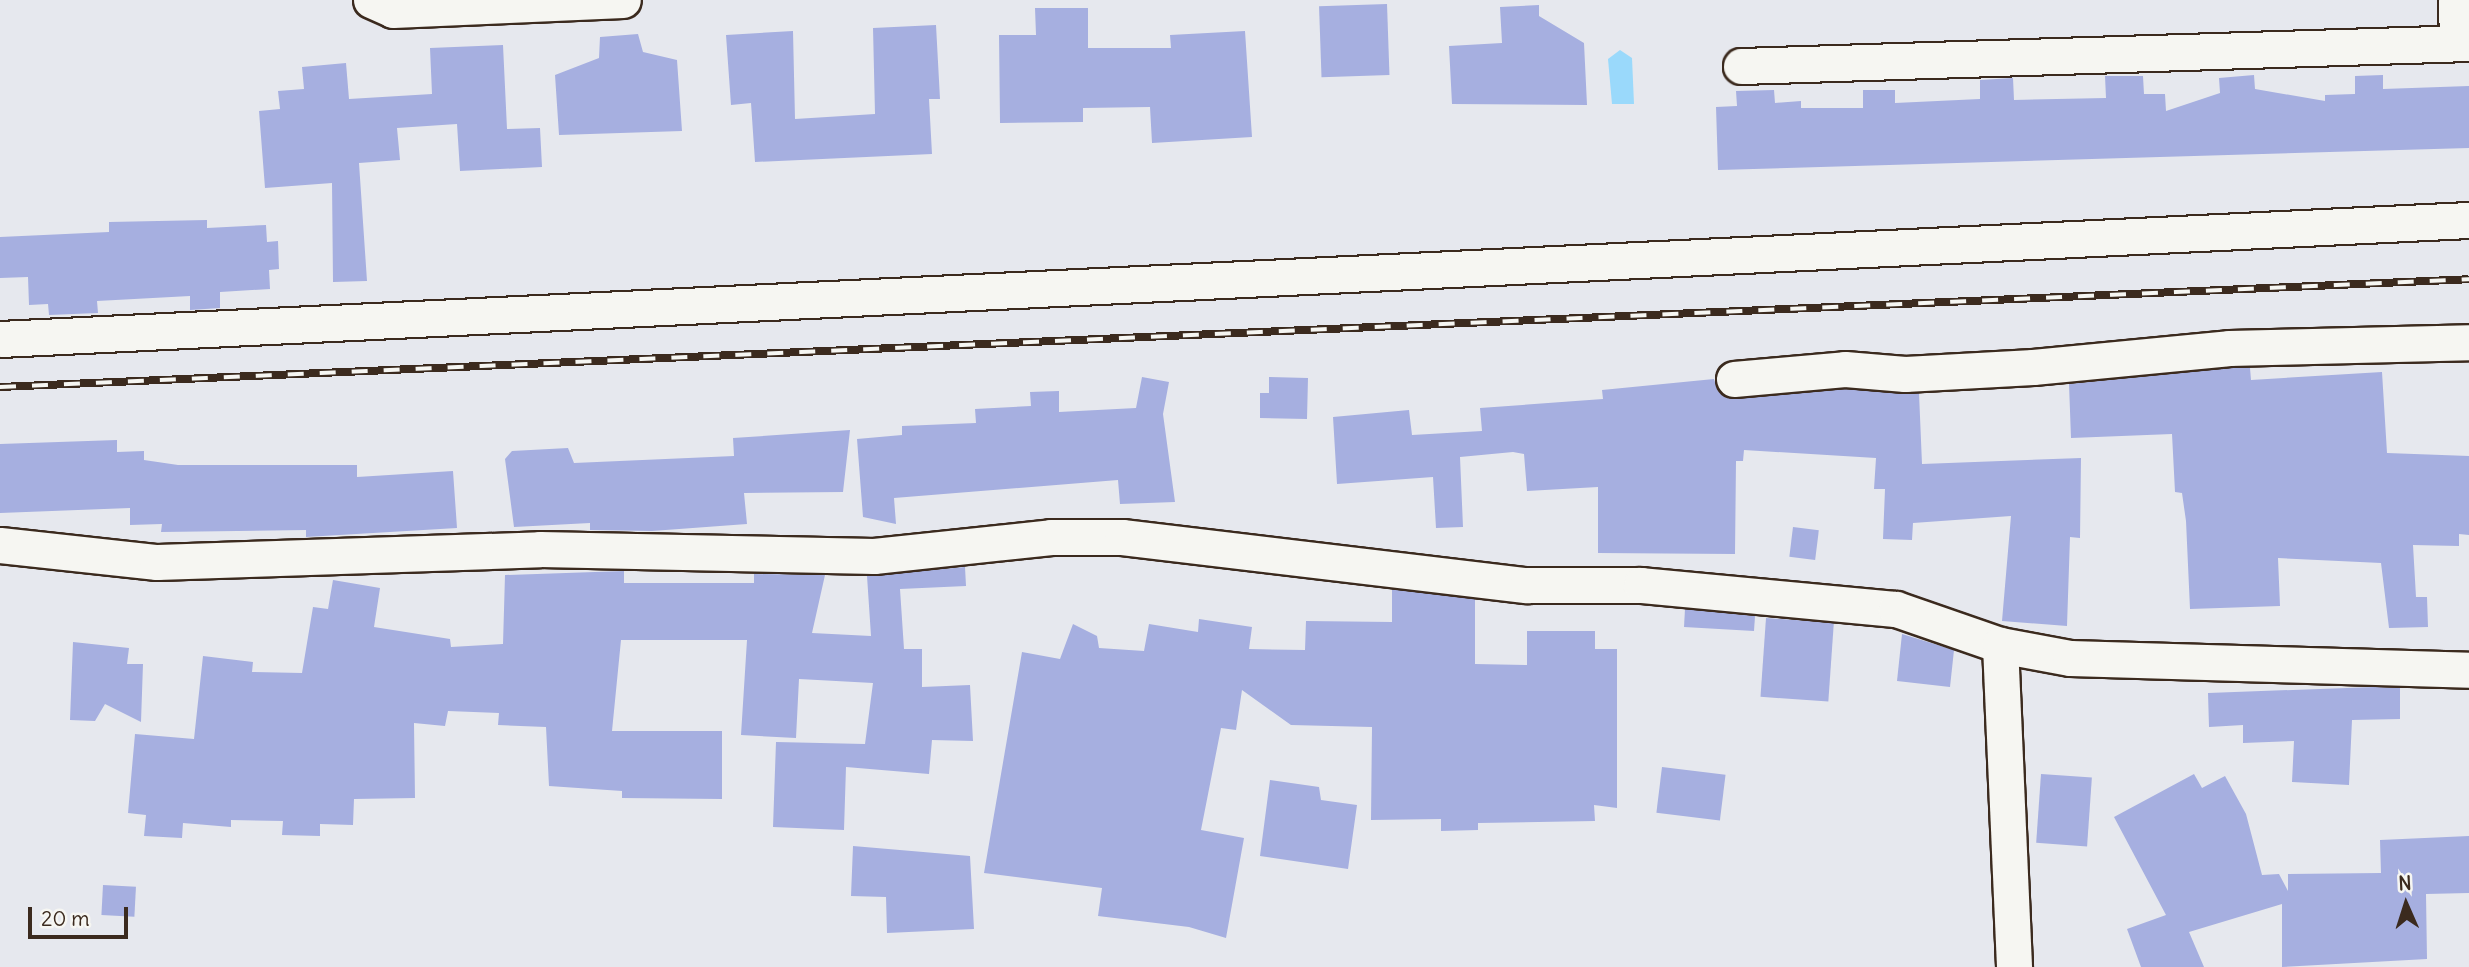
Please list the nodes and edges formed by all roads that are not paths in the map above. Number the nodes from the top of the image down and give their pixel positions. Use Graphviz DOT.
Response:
graph roads {
  1 [pos="371,0"];
  2 [pos="623,0"];
  3 [pos="2456,0"];
  4 [pos="2463,43"];
  5 [pos="1741,66"];
  6 [pos="2469,220"];
  7 [pos="0,339"];
  8 [pos="2469,342"];
  9 [pos="1734,379"];
  10 [pos="0,545"];
  11 [pos="2000,646"];
  12 [pos="2469,670"];
  13 [pos="2014,967"];
  1 -- 2 [label="street"];
  3 -- 4 [label="street"];
  4 -- 5 [label="street"];
  6 -- 7 [label="street"];
  8 -- 9 [label="street"];
  10 -- 11 [label="street"];
  11 -- 12 [label="street"];
  11 -- 13 [label="street"];
}
